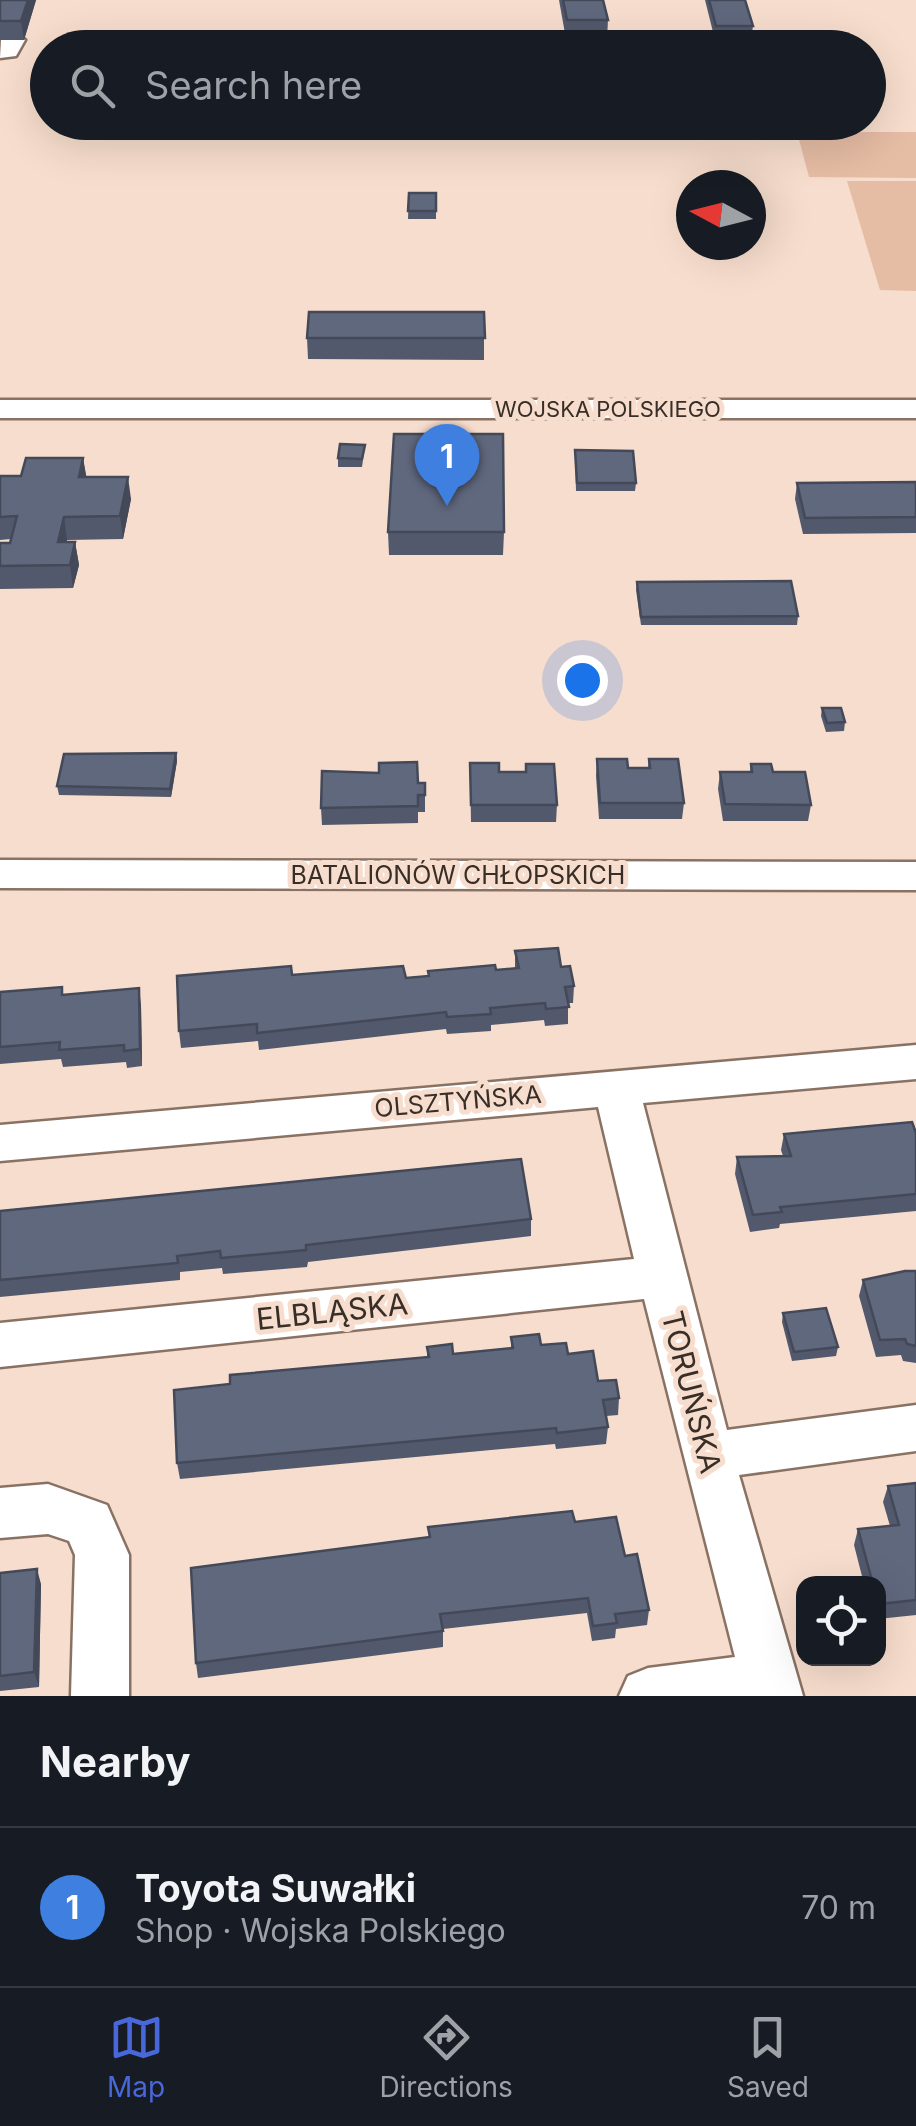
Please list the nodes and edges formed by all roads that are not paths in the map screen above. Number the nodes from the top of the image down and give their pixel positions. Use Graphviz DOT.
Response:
graph roads {
  1 [pos="0,409"];
  2 [pos="916,409"];
  3 [pos="0,874"];
  4 [pos="916,876"];
  5 [pos="916,1062"];
  6 [pos="616,1087"];
  7 [pos="0,1143"];
  8 [pos="663,1277"];
  9 [pos="0,1345"];
  10 [pos="916,1428"];
  11 [pos="707,1456"];
  12 [pos="0,1514"];
  13 [pos="772,1689"];
  14 [pos="100,1696"];
  15 [pos="648,1696"];
  1 -- 2 [label="street, WOJSKA POLSKIEGO"];
  3 -- 4 [label="street, BATALIONÓW CHŁOPSKICH"];
  5 -- 6 [label="street, OLSZTYŃSKA"];
  6 -- 7 [label="street, OLSZTYŃSKA"];
  6 -- 8 [label="street, TORUŃSKA"];
  8 -- 9 [label="street, ELBLĄSKA"];
  8 -- 11 [label="street, TORUŃSKA"];
  10 -- 11 [label="street"];
  11 -- 13 [label="street, TORUŃSKA"];
  12 -- 14 [label="street"];
  13 -- 15 [label="street"];
}
